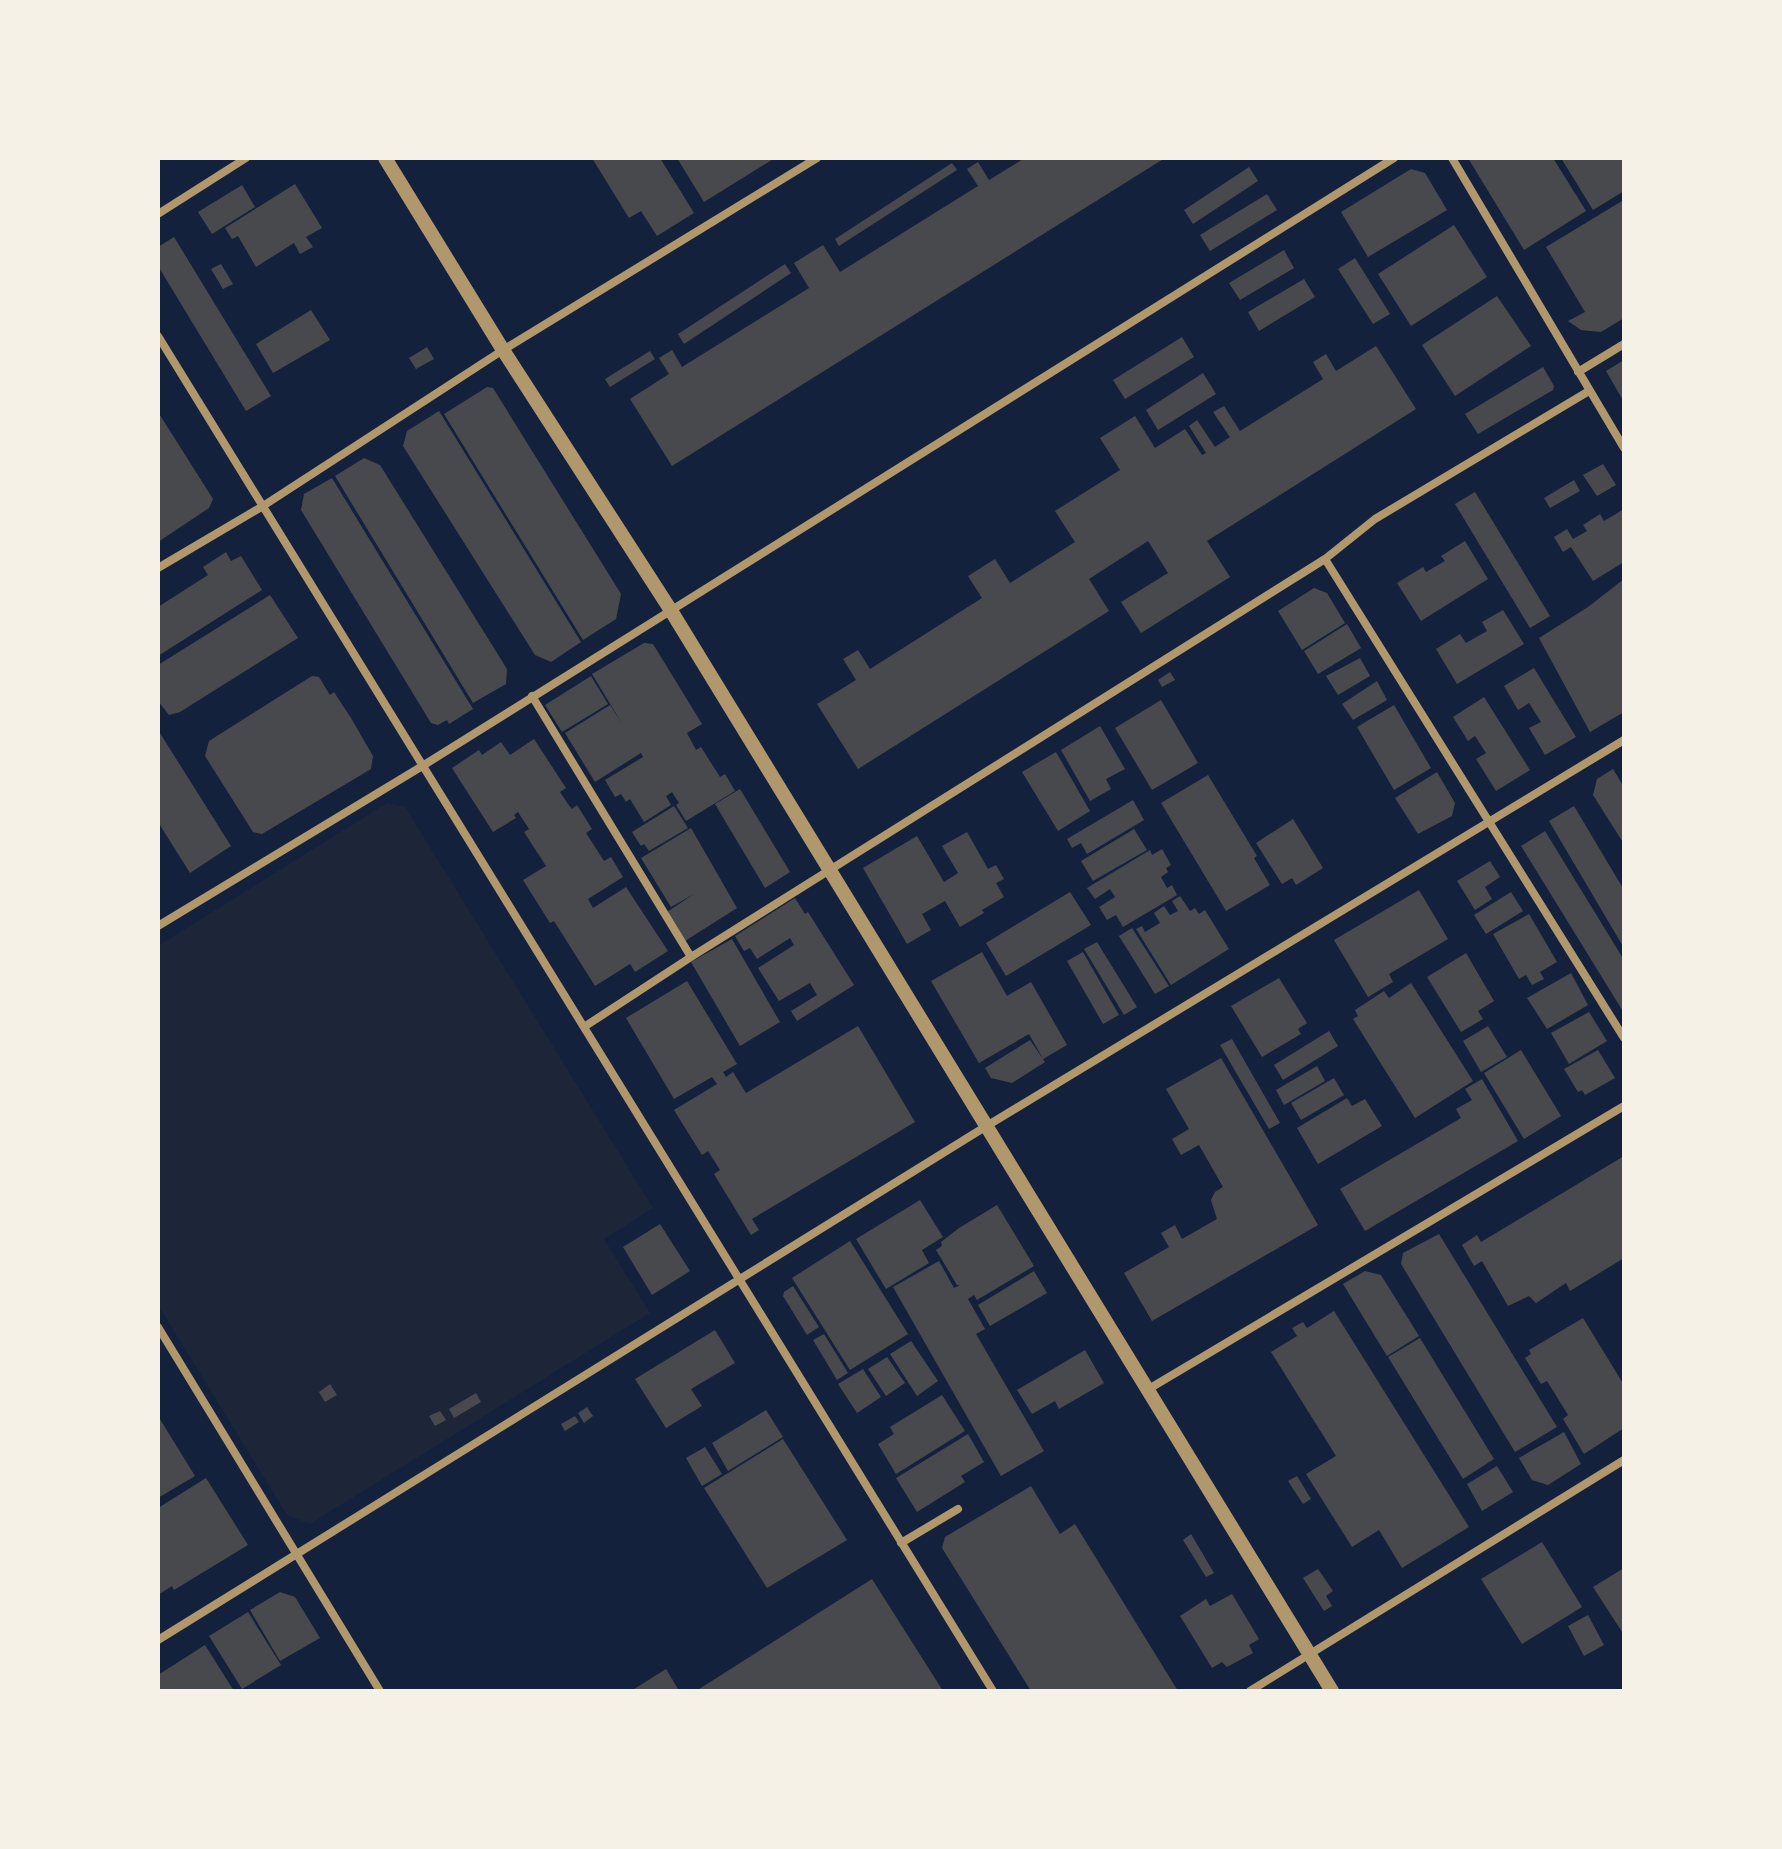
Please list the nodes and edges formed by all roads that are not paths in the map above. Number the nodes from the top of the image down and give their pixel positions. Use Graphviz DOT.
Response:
graph roads {
  1 [pos="246,158"];
  2 [pos="385,158"];
  3 [pos="817,158"];
  4 [pos="1394,158"];
  5 [pos="1452,158"];
  6 [pos="158,214"];
  7 [pos="158,336"];
  8 [pos="1624,344"];
  9 [pos="503,350"];
  10 [pos="1578,372"];
  11 [pos="1589,391"];
  12 [pos="1624,448"];
  13 [pos="263,506"];
  14 [pos="1325,559"];
  15 [pos="158,568"];
  16 [pos="670,609"];
  17 [pos="532,696"];
  18 [pos="1624,740"];
  19 [pos="424,765"];
  20 [pos="1490,821"];
  21 [pos="829,871"];
  22 [pos="158,926"];
  23 [pos="691,957"];
  24 [pos="584,1027"];
  25 [pos="1624,1038"];
  26 [pos="1624,1106"];
  27 [pos="985,1127"];
  28 [pos="739,1281"];
  29 [pos="158,1327"];
  30 [pos="1147,1391"];
  31 [pos="1624,1460"];
  32 [pos="958,1509"];
  33 [pos="901,1543"];
  34 [pos="296,1554"];
  35 [pos="158,1640"];
  36 [pos="1310,1655"];
  37 [pos="380,1691"];
  38 [pos="993,1691"];
  39 [pos="1250,1691"];
  40 [pos="1332,1691"];
  1 -- 6 [label="street"];
  2 -- 9 [label="street"];
  3 -- 9 [label="street"];
  4 -- 16 [label="street"];
  5 -- 10 [label="street"];
  7 -- 13 [label="street"];
  8 -- 10 [label="street"];
  9 -- 13 [label="street"];
  9 -- 16 [label="street"];
  10 -- 11 [label="street"];
  11 -- 12 [label="street"];
  11 -- 14 [label="street"];
  13 -- 15 [label="street"];
  13 -- 19 [label="street"];
  14 -- 20 [label="street"];
  14 -- 21 [label="street"];
  16 -- 17 [label="street"];
  16 -- 21 [label="street"];
  17 -- 19 [label="street"];
  17 -- 23 [label="street"];
  18 -- 20 [label="street"];
  19 -- 22 [label="street"];
  19 -- 24 [label="street"];
  20 -- 25 [label="street"];
  20 -- 27 [label="street"];
  21 -- 23 [label="street"];
  21 -- 27 [label="street"];
  23 -- 24 [label="street"];
  24 -- 28 [label="street"];
  26 -- 30 [label="street"];
  27 -- 28 [label="street"];
  27 -- 30 [label="street"];
  28 -- 33 [label="street"];
  28 -- 34 [label="street"];
  29 -- 34 [label="street"];
  30 -- 36 [label="street"];
  31 -- 36 [label="street"];
  32 -- 33 [label="street"];
  33 -- 38 [label="street"];
  34 -- 35 [label="street"];
  34 -- 37 [label="street"];
  36 -- 39 [label="street"];
  36 -- 40 [label="street"];
}
